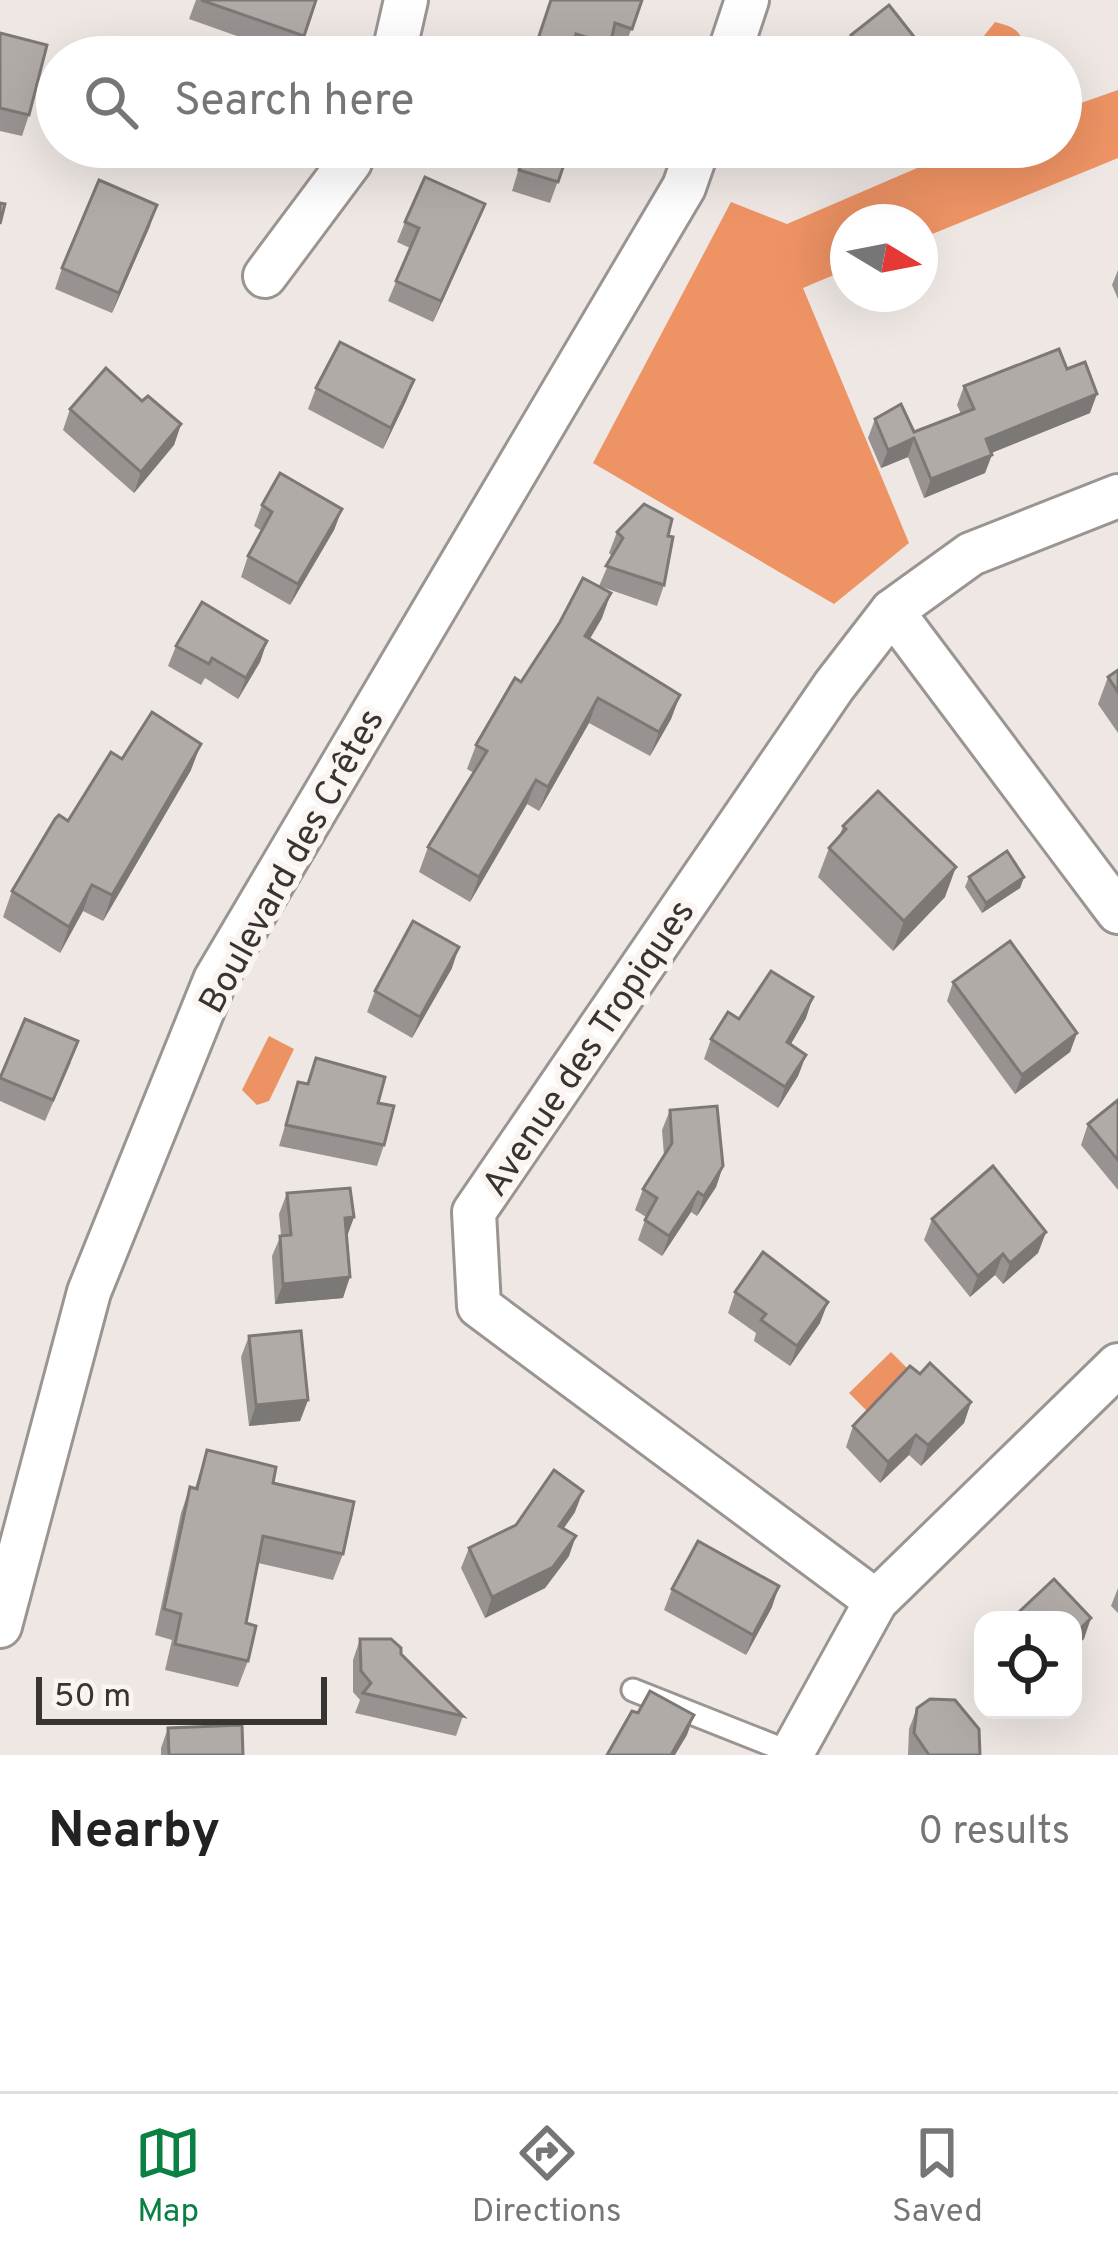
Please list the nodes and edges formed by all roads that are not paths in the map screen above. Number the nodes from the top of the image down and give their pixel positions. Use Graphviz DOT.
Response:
graph roads {
  1 [pos="406,0"];
  2 [pos="747,0"];
  3 [pos="398,36"];
  4 [pos="735,36"];
  5 [pos="346,168"];
  6 [pos="691,168"];
  7 [pos="265,276"];
  8 [pos="1118,496"];
  9 [pos="892,611"];
  10 [pos="1118,913"];
  11 [pos="1118,1364"];
  12 [pos="877,1601"];
  13 [pos="0,1626"];
  14 [pos="633,1690"];
  15 [pos="791,1754"];
  1 -- 3 [label="street"];
  2 -- 4 [label="street"];
  5 -- 7 [label="street"];
  6 -- 13 [label="street, Boulevard des Crêtes"];
  8 -- 9 [label="street, Avenue des Tropiques"];
  9 -- 10 [label="street"];
  9 -- 12 [label="street, Avenue des Tropiques"];
  11 -- 12 [label="street"];
  12 -- 15 [label="street"];
  14 -- 15 [label="lane"];
}
